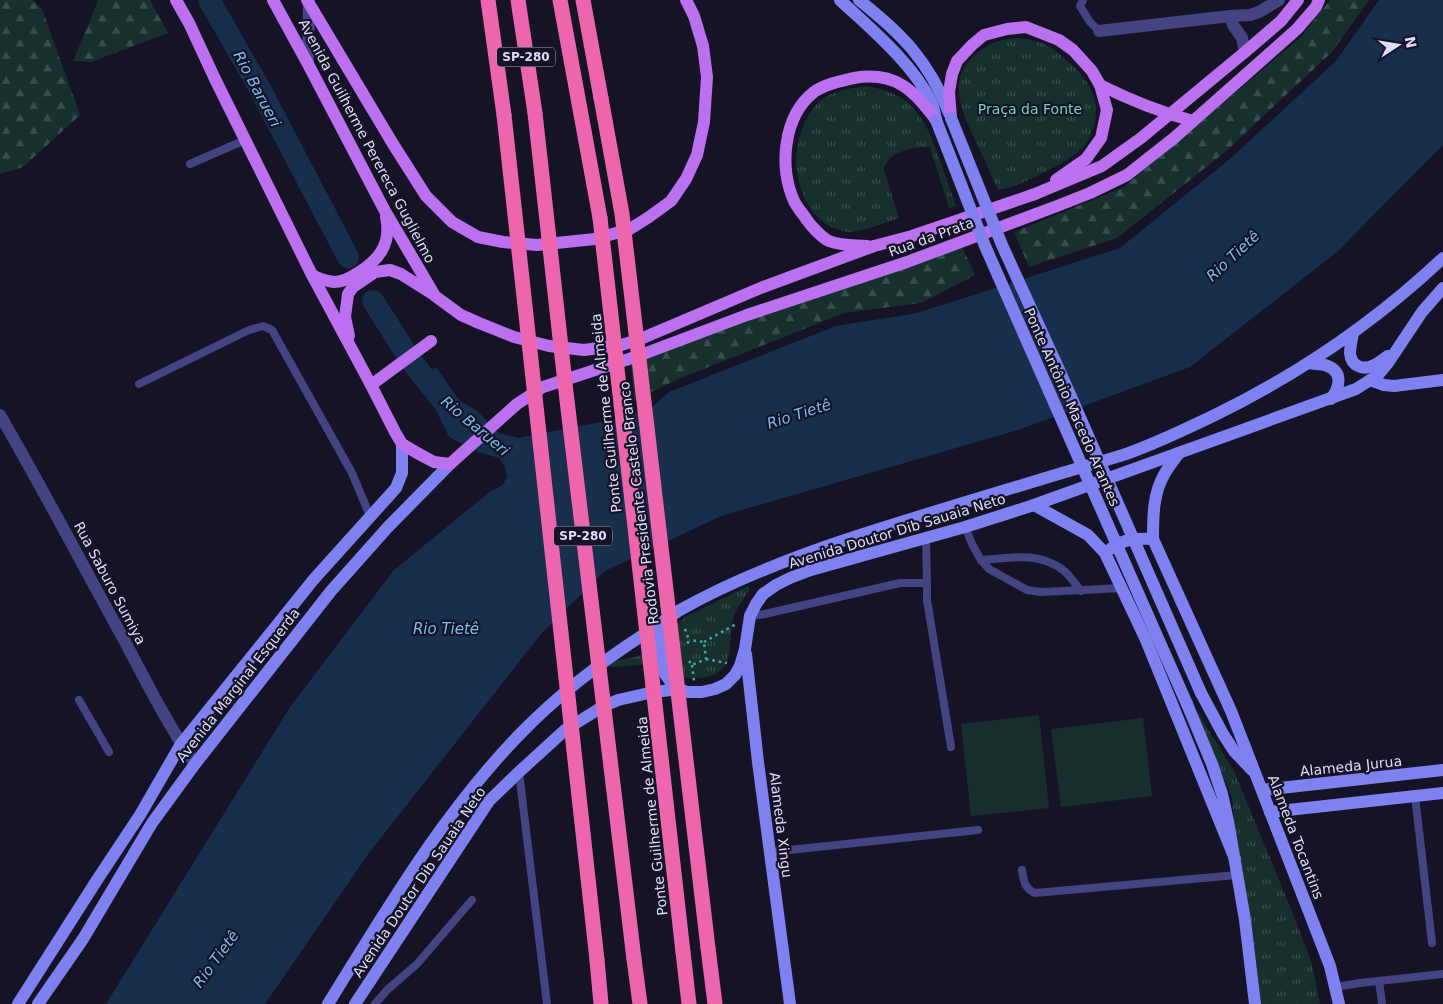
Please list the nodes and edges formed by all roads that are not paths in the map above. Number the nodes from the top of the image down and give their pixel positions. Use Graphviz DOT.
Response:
graph roads {
  1 [pos="176,0"];
  2 [pos="273,0"];
  3 [pos="488,0"];
  4 [pos="518,0"];
  5 [pos="560,0"];
  6 [pos="583,0"];
  7 [pos="686,0"];
  8 [pos="840,0"];
  9 [pos="859,0"];
  10 [pos="1083,0"];
  11 [pos="1279,0"];
  12 [pos="1298,0"];
  13 [pos="1319,0"];
  14 [pos="308,1"];
  15 [pos="1230,16"];
  16 [pos="1099,31"];
  17 [pos="1245,52"];
  18 [pos="308,64"];
  19 [pos="1100,86"];
  20 [pos="1169,115"];
  21 [pos="951,118"];
  22 [pos="936,120"];
  23 [pos="1193,121"];
  24 [pos="244,140"];
  25 [pos="190,164"];
  26 [pos="1035,194"];
  27 [pos="385,211"];
  28 [pos="874,246"];
  29 [pos="1443,258"];
  30 [pos="312,275"];
  31 [pos="1443,288"];
  32 [pos="435,296"];
  33 [pos="493,329"];
  34 [pos="1353,333"];
  35 [pos="431,341"];
  36 [pos="352,350"];
  37 [pos="1396,350"];
  38 [pos="1309,363"];
  39 [pos="1370,380"];
  40 [pos="1443,380"];
  41 [pos="139,384"];
  42 [pos="371,385"];
  43 [pos="1332,399"];
  44 [pos="0,415"];
  45 [pos="502,417"];
  46 [pos="402,444"];
  47 [pos="1179,453"];
  48 [pos="453,461"];
  49 [pos="1034,505"];
  50 [pos="370,516"];
  51 [pos="965,527"];
  52 [pos="926,538"];
  53 [pos="1153,539"];
  54 [pos="1105,553"];
  55 [pos="981,560"];
  56 [pos="927,583"];
  57 [pos="1122,588"];
  58 [pos="1081,591"];
  59 [pos="750,616"];
  60 [pos="662,622"];
  61 [pos="745,649"];
  62 [pos="677,689"];
  63 [pos="1201,693"];
  64 [pos="79,700"];
  65 [pos="181,744"];
  66 [pos="951,747"];
  67 [pos="109,752"];
  68 [pos="195,764"];
  69 [pos="1443,770"];
  70 [pos="519,772"];
  71 [pos="1256,774"];
  72 [pos="1262,790"];
  73 [pos="1443,793"];
  74 [pos="1415,796"];
  75 [pos="1270,812"];
  76 [pos="978,830"];
  77 [pos="770,852"];
  78 [pos="1235,859"];
  79 [pos="1022,870"];
  80 [pos="1237,874"];
  81 [pos="472,900"];
  82 [pos="1432,943"];
  83 [pos="1443,974"];
  84 [pos="1379,981"];
  85 [pos="1335,987"];
  86 [pos="18,1004"];
  87 [pos="38,1004"];
  88 [pos="328,1004"];
  89 [pos="355,1004"];
  90 [pos="375,1004"];
  91 [pos="546,1004"];
  92 [pos="601,1004"];
  93 [pos="640,1004"];
  94 [pos="689,1004"];
  95 [pos="714,1004"];
  96 [pos="790,1004"];
  97 [pos="1254,1004"];
  98 [pos="1339,1004"];
  99 [pos="1382,1004"];
  1 -- 24 [label="main road"];
  2 -- 18 [label="main road, Avenida Guilherme Perereca Guglielmo"];
  3 -- 92 [label="highway, bridge"];
  4 -- 93 [label="highway, SP-280, bridge"];
  5 -- 94 [label="highway, Ponte Guilherme de Almeida / SP-280, bridge"];
  6 -- 95 [label="highway, Rodovia Presidente Castelo Branco, bridge"];
  7 -- 14 [label="main road"];
  8 -- 22 [label="main road, Ponte Antônio Macedo Arantes"];
  9 -- 21 [label="main road, Ponte Antônio Macedo Arantes"];
  10 -- 16 [label="lane"];
  11 -- 15 [label="street"];
  12 -- 17 [label="main road, Rua da Prata"];
  13 -- 23 [label="main road, Rua da Prata"];
  14 -- 18 [label="street"];
  15 -- 16 [label="street"];
  15 -- 17 [label="street"];
  17 -- 20 [label="main road, Rua da Prata"];
  18 -- 27 [label="main road, Avenida Guilherme Perereca Guglielmo"];
  19 -- 20 [label="main road"];
  19 -- 21 [label="main road"];
  19 -- 26 [label="main road"];
  20 -- 23 [label="main road"];
  20 -- 26 [label="main road, Rua da Prata"];
  21 -- 63 [label="main road, Ponte Antônio Macedo Arantes, bridge"];
  22 -- 28 [label="main road"];
  22 -- 78 [label="main road, Ponte Antônio Macedo Arantes, bridge"];
  23 -- 45 [label="main road, Rua da Prata"];
  24 -- 25 [label="lane"];
  24 -- 30 [label="main road"];
  26 -- 28 [label="main road, Rua da Prata"];
  27 -- 30 [label="main road"];
  27 -- 32 [label="main road, Avenida Guilherme Perereca Guglielmo"];
  28 -- 33 [label="main road, Rua da Prata"];
  29 -- 34 [label="main road, Avenida Doutor Dib Sauaia Neto"];
  30 -- 36 [label="main road"];
  31 -- 37 [label="main road"];
  32 -- 33 [label="main road, Avenida Guilherme Perereca Guglielmo"];
  32 -- 36 [label="main road, Avenida Guilherme Perereca Guglielmo"];
  34 -- 37 [label="main road"];
  34 -- 38 [label="main road, Avenida Doutor Dib Sauaia Neto"];
  35 -- 42 [label="main road"];
  36 -- 42 [label="main road"];
  37 -- 39 [label="main road, Avenida Doutor Dib Sauaia Neto"];
  38 -- 43 [label="main road"];
  38 -- 60 [label="main road, Avenida Doutor Dib Sauaia Neto"];
  39 -- 40 [label="main road"];
  39 -- 43 [label="main road, Avenida Doutor Dib Sauaia Neto"];
  41 -- 50 [label="lane"];
  42 -- 46 [label="main road"];
  43 -- 47 [label="main road, Avenida Doutor Dib Sauaia Neto"];
  44 -- 65 [label="street, Rua Saburo Sumiya"];
  45 -- 48 [label="main road, Avenida Marginal Esquerda"];
  46 -- 48 [label="main road"];
  46 -- 50 [label="main road, Avenida Marginal Esquerda"];
  47 -- 49 [label="main road, Avenida Doutor Dib Sauaia Neto"];
  47 -- 53 [label="main road"];
  48 -- 68 [label="main road, Avenida Marginal Esquerda"];
  49 -- 51 [label="main road, Avenida Doutor Dib Sauaia Neto"];
  49 -- 54 [label="main road"];
  50 -- 65 [label="main road, Avenida Marginal Esquerda"];
  51 -- 52 [label="main road, Avenida Doutor Dib Sauaia Neto"];
  51 -- 55 [label="lane"];
  52 -- 56 [label="lane"];
  52 -- 59 [label="main road, Avenida Doutor Dib Sauaia Neto"];
  53 -- 54 [label="main road"];
  53 -- 71 [label="main road"];
  54 -- 57 [label="main road"];
  55 -- 58 [label="lane"];
  55 -- 58 [label="lane"];
  56 -- 59 [label="lane"];
  56 -- 66 [label="lane"];
  57 -- 58 [label="lane"];
  57 -- 78 [label="main road"];
  59 -- 61 [label="main road, Avenida Doutor Dib Sauaia Neto"];
  60 -- 62 [label="main road"];
  60 -- 88 [label="main road, Avenida Doutor Dib Sauaia Neto"];
  61 -- 62 [label="main road, Avenida Doutor Dib Sauaia Neto"];
  61 -- 77 [label="main road, Alameda Xingu"];
  62 -- 70 [label="main road, Avenida Doutor Dib Sauaia Neto"];
  63 -- 71 [label="main road, Alameda Tocantins"];
  64 -- 67 [label="lane"];
  65 -- 68 [label="street, Rua Saburo Sumiya"];
  65 -- 86 [label="main road, Avenida Marginal Esquerda"];
  68 -- 87 [label="main road, Avenida Marginal Esquerda"];
  69 -- 72 [label="main road, Alameda Jurua"];
  70 -- 89 [label="main road, Avenida Doutor Dib Sauaia Neto"];
  70 -- 91 [label="lane"];
  71 -- 72 [label="main road, Alameda Tocantins"];
  72 -- 75 [label="main road, Alameda Tocantins"];
  73 -- 74 [label="main road"];
  74 -- 75 [label="main road"];
  74 -- 82 [label="lane"];
  75 -- 85 [label="main road, Alameda Tocantins"];
  76 -- 77 [label="lane"];
  77 -- 96 [label="main road, Alameda Xingu"];
  78 -- 80 [label="main road"];
  79 -- 80 [label="lane"];
  80 -- 97 [label="main road"];
  81 -- 90 [label="lane"];
  83 -- 84 [label="lane"];
  84 -- 85 [label="lane"];
  84 -- 99 [label="lane"];
  85 -- 98 [label="main road, Alameda Tocantins"];
}
